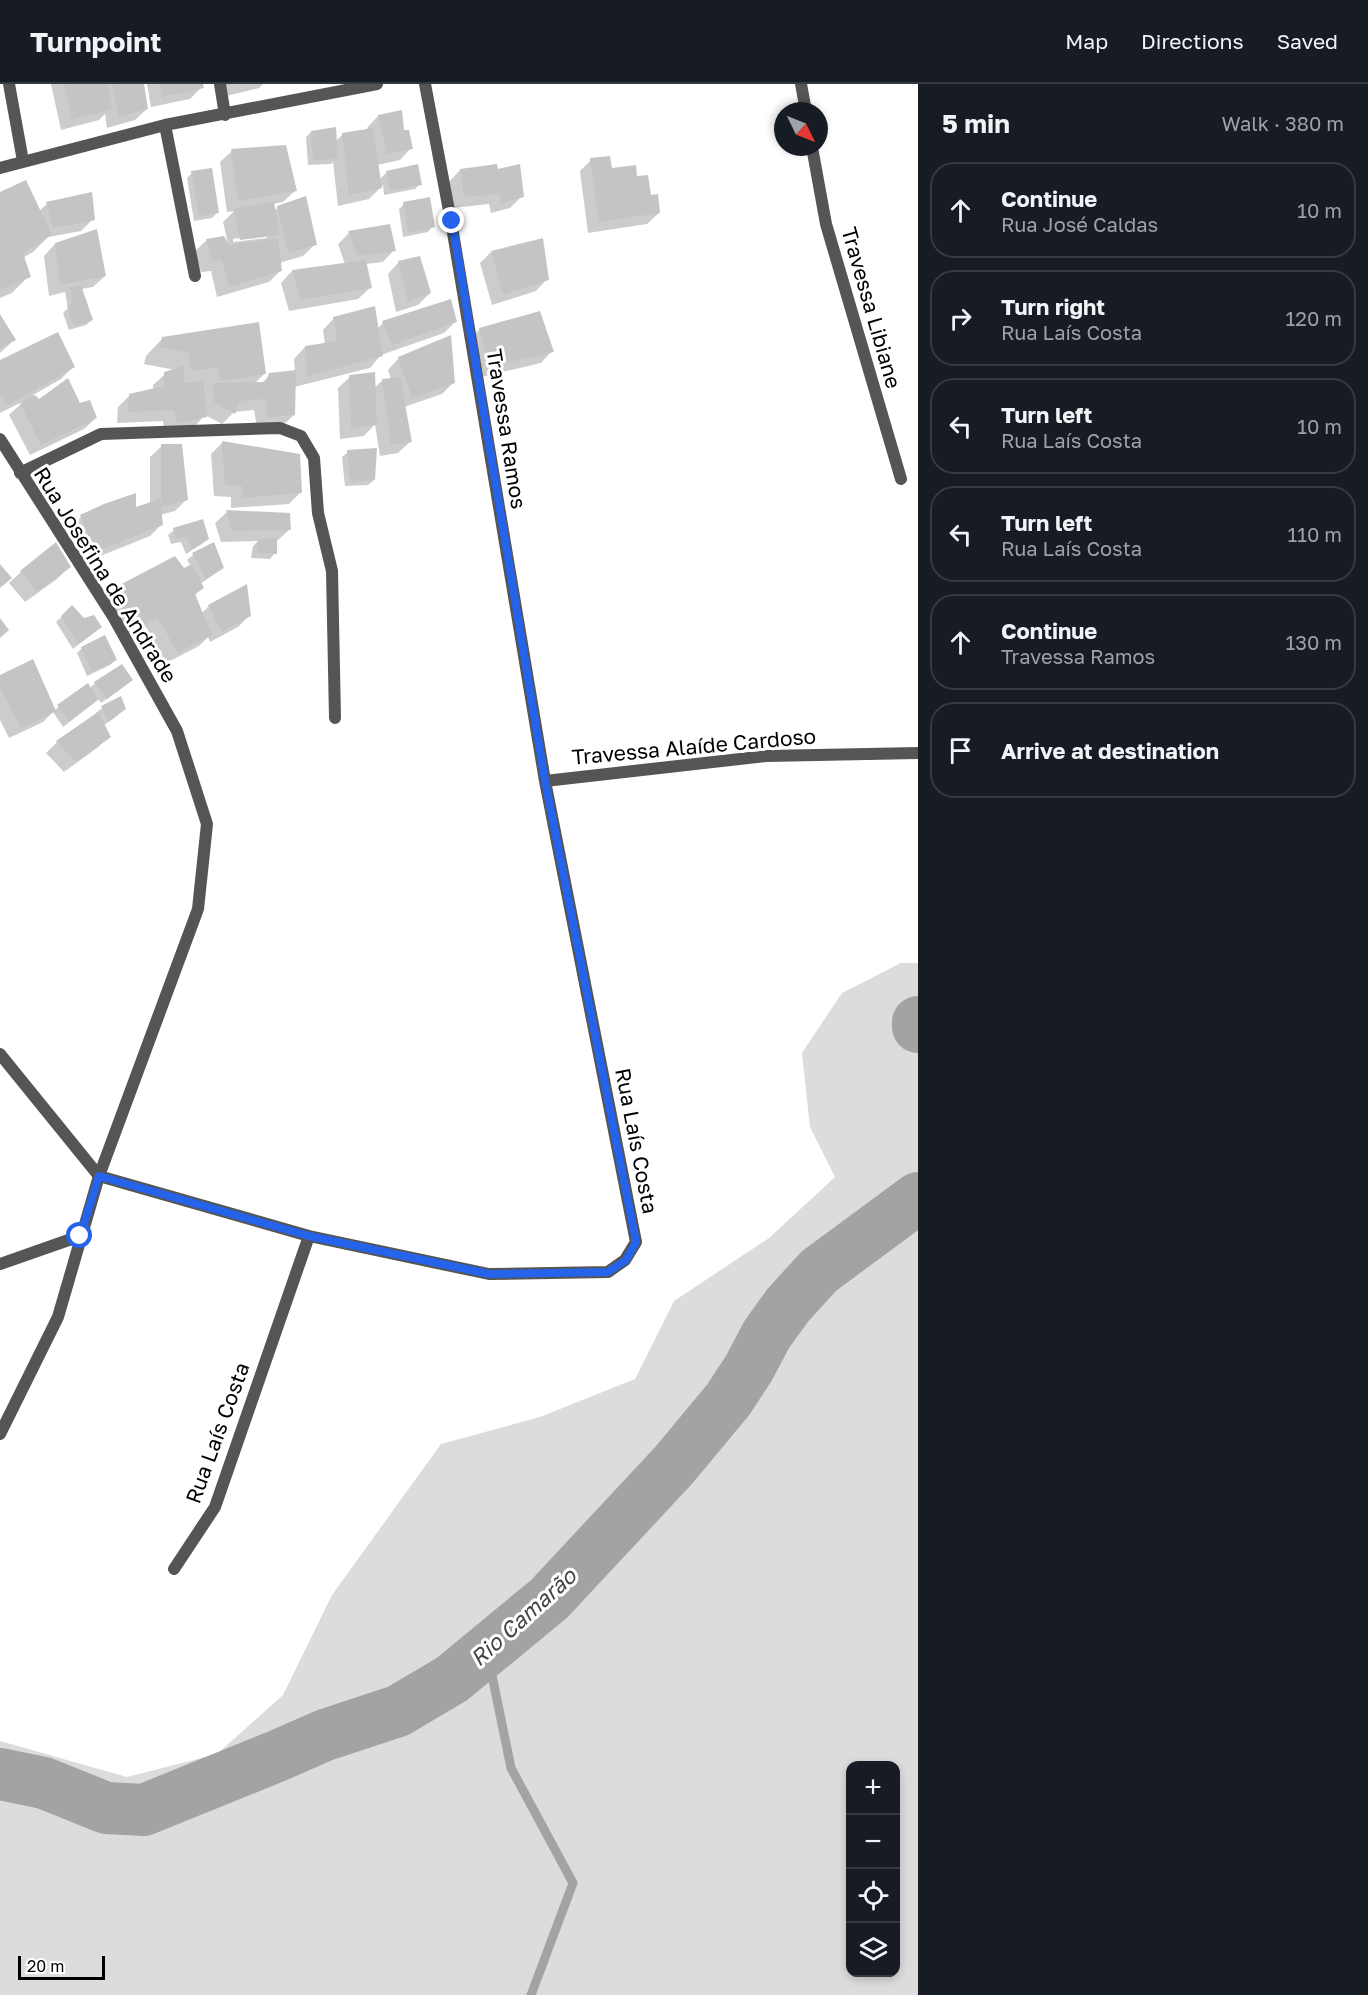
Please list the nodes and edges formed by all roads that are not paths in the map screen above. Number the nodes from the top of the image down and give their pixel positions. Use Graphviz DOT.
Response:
graph roads {
  1 [pos="9,84"];
  2 [pos="220,84"];
  3 [pos="377,84"];
  4 [pos="425,84"];
  5 [pos="801,84"];
  6 [pos="804,102"];
  7 [pos="225,115"];
  8 [pos="165,125"];
  9 [pos="814,156"];
  10 [pos="23,161"];
  11 [pos="0,168"];
  12 [pos="195,276"];
  13 [pos="0,439"];
  14 [pos="20,473"];
  15 [pos="901,479"];
  16 [pos="335,718"];
  17 [pos="918,753"];
  18 [pos="545,781"];
  19 [pos="0,1054"];
  20 [pos="99,1176"];
  21 [pos="80,1236"];
  22 [pos="309,1236"];
  23 [pos="0,1264"];
  24 [pos="0,1434"];
  25 [pos="174,1569"];
  1 -- 10 [label="street"];
  2 -- 7 [label="street"];
  3 -- 7 [label="street"];
  4 -- 18 [label="street, Travessa Ramos"];
  5 -- 6 [label="street"];
  7 -- 8 [label="street"];
  8 -- 10 [label="street"];
  8 -- 12 [label="street"];
  9 -- 15 [label="street, Travessa Libiane"];
  10 -- 11 [label="street"];
  13 -- 14 [label="street, Rua Josefina de Andrade"];
  14 -- 16 [label="street"];
  14 -- 20 [label="street, Rua Josefina de Andrade"];
  17 -- 18 [label="street, Travessa Alaíde Cardoso"];
  18 -- 22 [label="street, Rua Laís Costa"];
  19 -- 20 [label="street"];
  20 -- 21 [label="street, Rua Josefina de Andrade"];
  20 -- 22 [label="street, Rua Laís Costa"];
  21 -- 23 [label="street"];
  21 -- 24 [label="street, Rua Josefina de Andrade"];
  22 -- 25 [label="street, Rua Laís Costa"];
}
